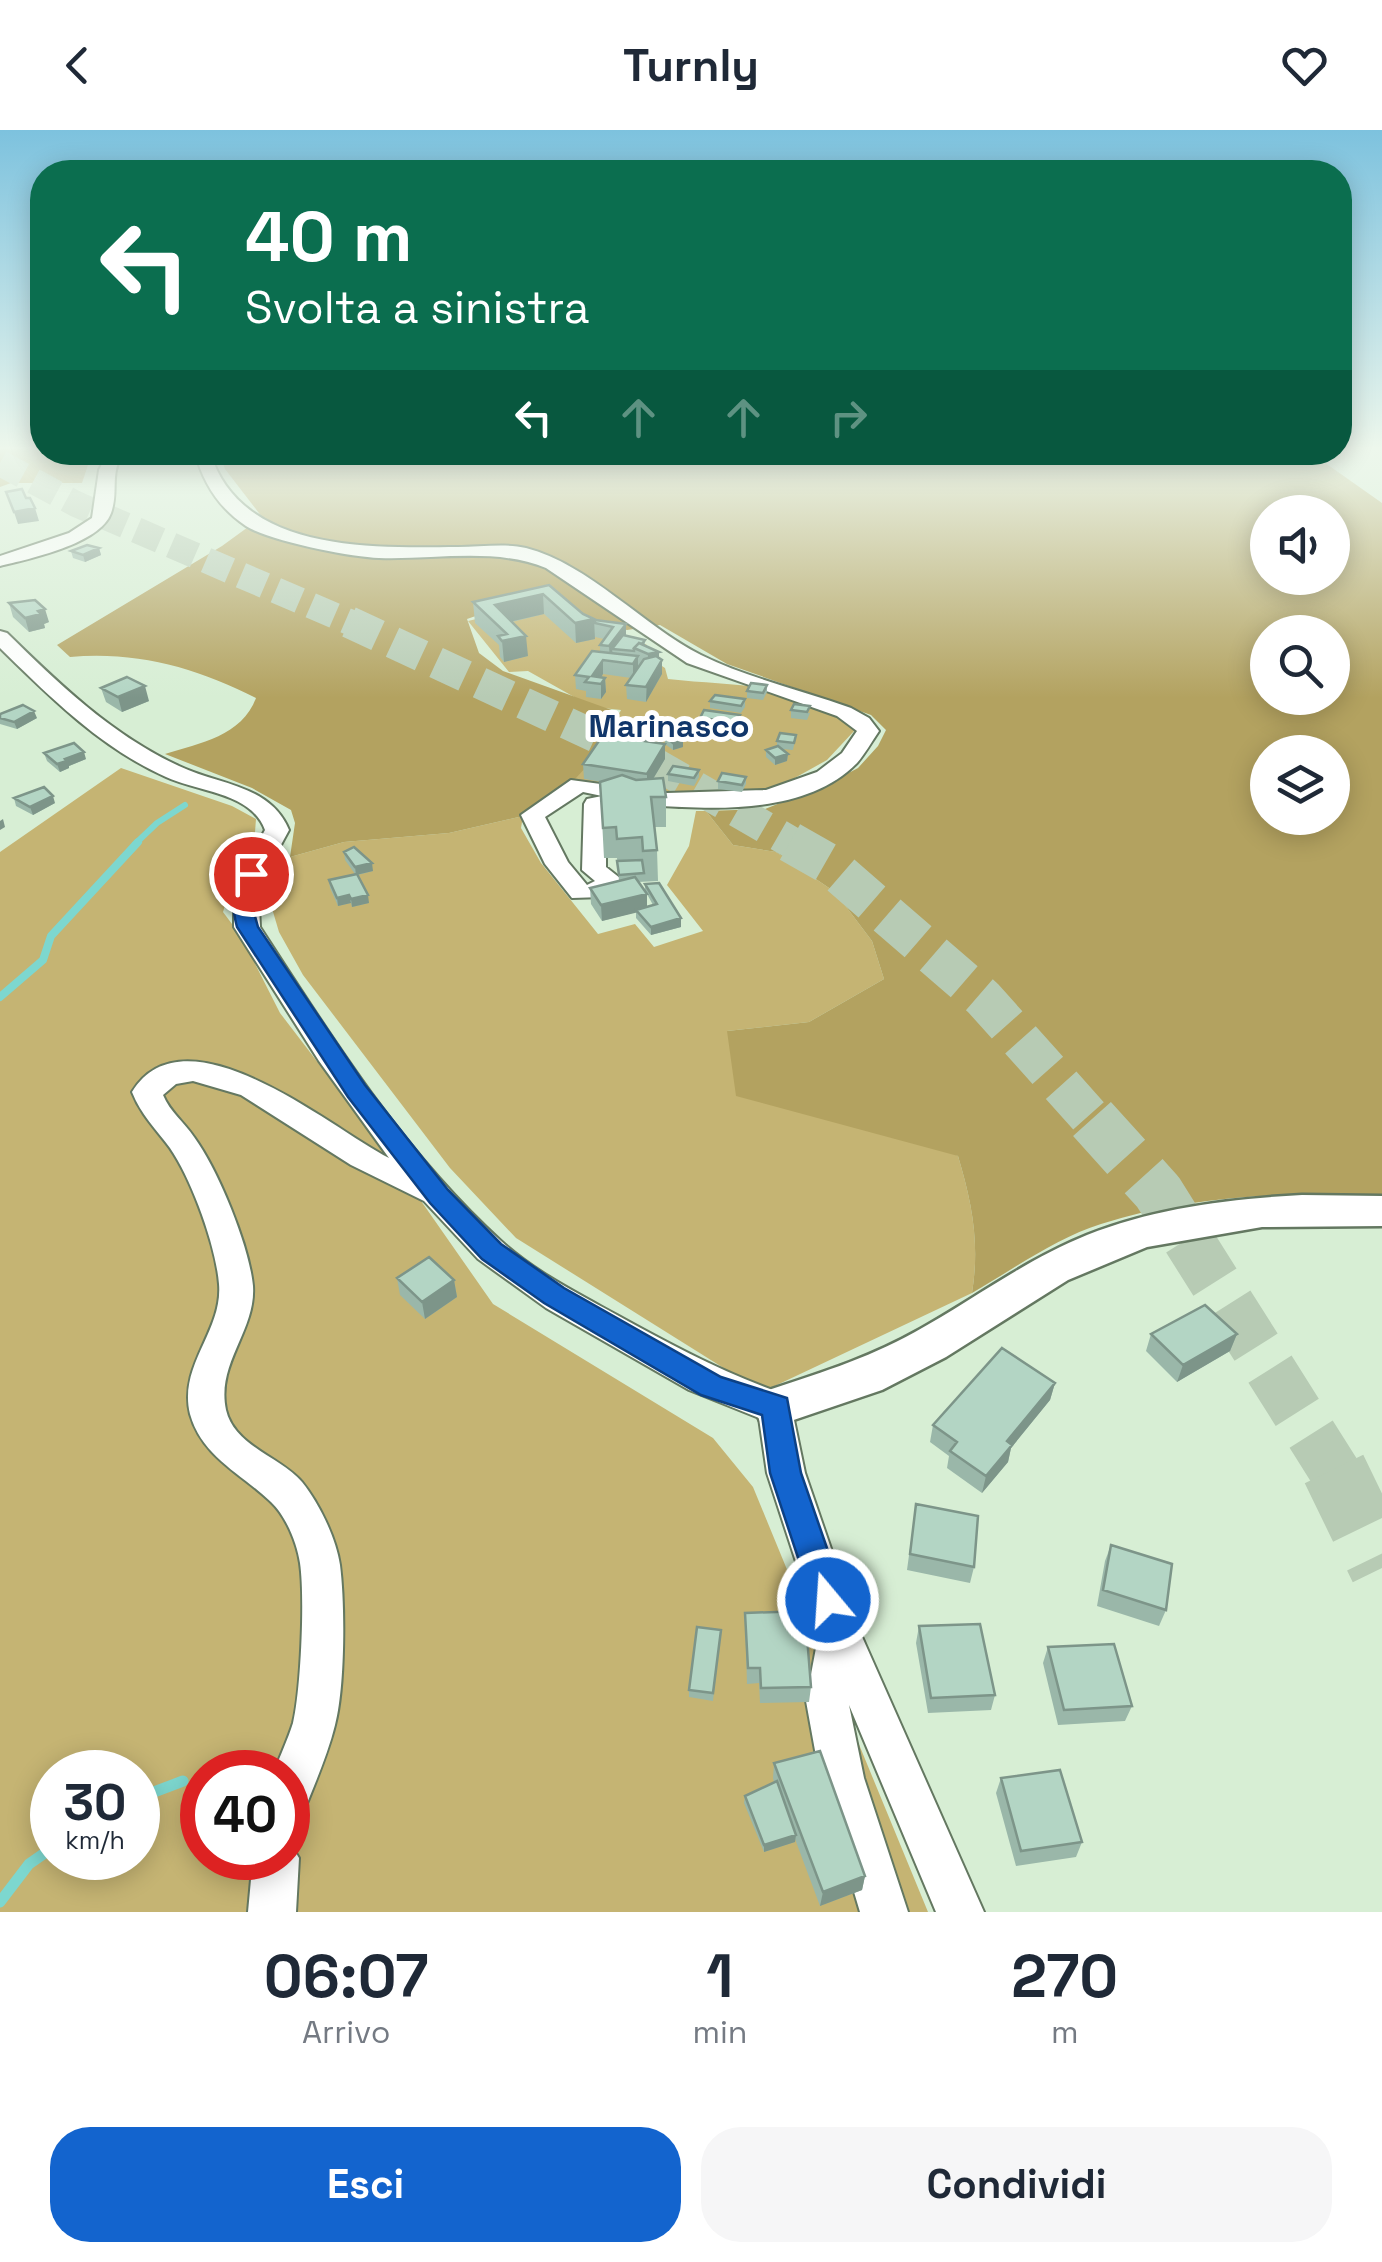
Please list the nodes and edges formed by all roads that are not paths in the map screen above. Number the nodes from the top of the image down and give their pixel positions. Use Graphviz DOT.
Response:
graph roads {
  1 [pos="80,532"];
  2 [pos="281,532"];
  3 [pos="0,561"];
  4 [pos="0,637"];
  5 [pos="632,796"];
  6 [pos="439,1196"];
  7 [pos="1382,1210"];
  8 [pos="776,1407"];
  9 [pos="839,1632"];
  10 [pos="304,1750"];
  11 [pos="274,1880"];
  12 [pos="272,1912"];
  13 [pos="884,1912"];
  14 [pos="960,1912"];
  1 -- 3 [label="street"];
  2 -- 5 [label="street"];
  4 -- 6 [label="street"];
  5 -- 5 [label="street"];
  6 -- 8 [label="street"];
  6 -- 10 [label="street"];
  7 -- 8 [label="main road"];
  8 -- 9 [label="street"];
  9 -- 13 [label="street"];
  9 -- 14 [label="street"];
  11 -- 12 [label="street"];
}
